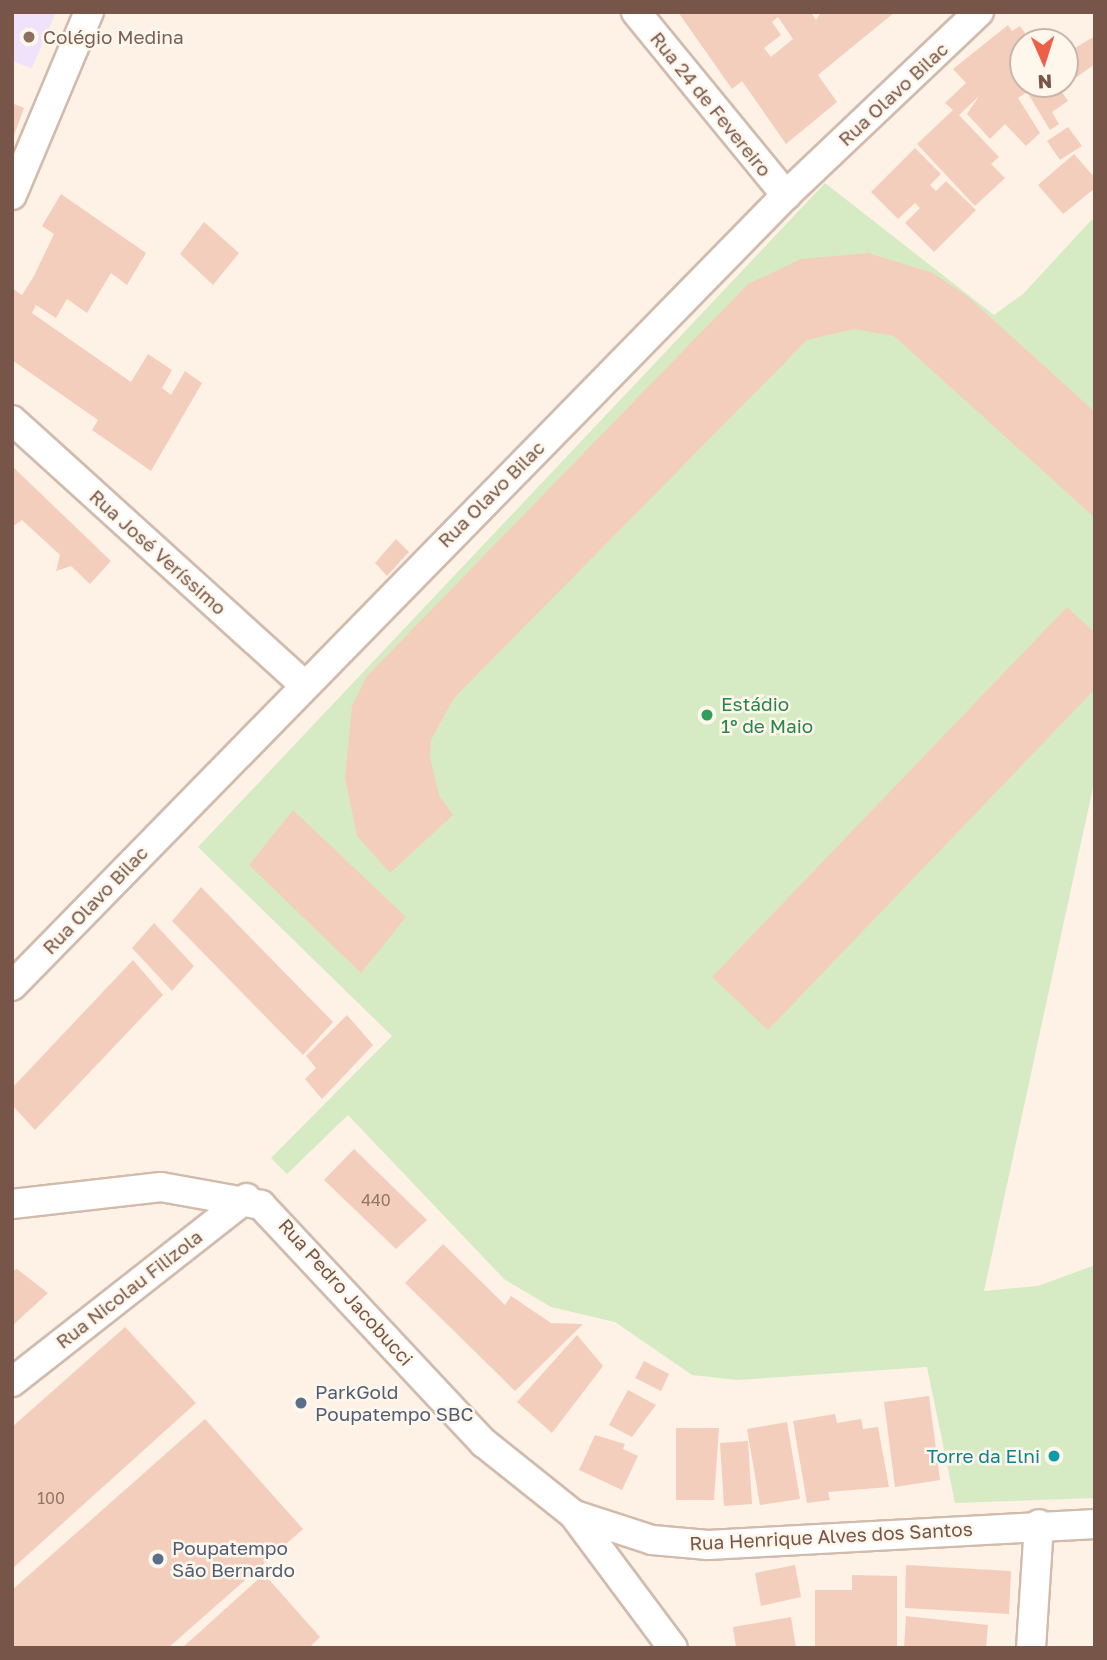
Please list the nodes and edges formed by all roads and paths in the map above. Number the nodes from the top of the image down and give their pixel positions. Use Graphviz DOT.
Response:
graph roads {
  1 [pos="89,12"];
  2 [pos="636,12"];
  3 [pos="979,12"];
  4 [pos="12,195"];
  5 [pos="786,195"];
  6 [pos="12,420"];
  7 [pos="304,685"];
  8 [pos="12,986"];
  9 [pos="247,1198"];
  10 [pos="12,1204"];
  11 [pos="12,1382"];
  12 [pos="573,1514"];
  13 [pos="1039,1524"];
  14 [pos="1095,1524"];
  15 [pos="652,1540"];
  16 [pos="634,1590"];
  17 [pos="673,1648"];
  18 [pos="1031,1648"];
  1 -- 4 [label="street"];
  2 -- 5 [label="street, Rua 24 de Fevereiro"];
  3 -- 5 [label="street, Rua Olavo Bilac"];
  5 -- 7 [label="street, Rua Olavo Bilac"];
  6 -- 7 [label="street, Rua José Veríssimo"];
  7 -- 8 [label="street, Rua Olavo Bilac"];
  9 -- 10 [label="street, Rua Pedro Jacobucci"];
  9 -- 11 [label="street, Rua Nicolau Filizola"];
  9 -- 12 [label="street, Rua Pedro Jacobucci"];
  12 -- 15 [label="street, Rua Henrique Alves dos Santos"];
  12 -- 16 [label="street, Rua Pedro Jacobucci"];
  13 -- 14 [label="street, Rua Henrique Alves dos Santos"];
  13 -- 15 [label="street, Rua Henrique Alves dos Santos"];
  13 -- 18 [label="street"];
  15 -- 16 [label="street"];
  16 -- 17 [label="street, Rua Pedro Jacobucci"];
}
